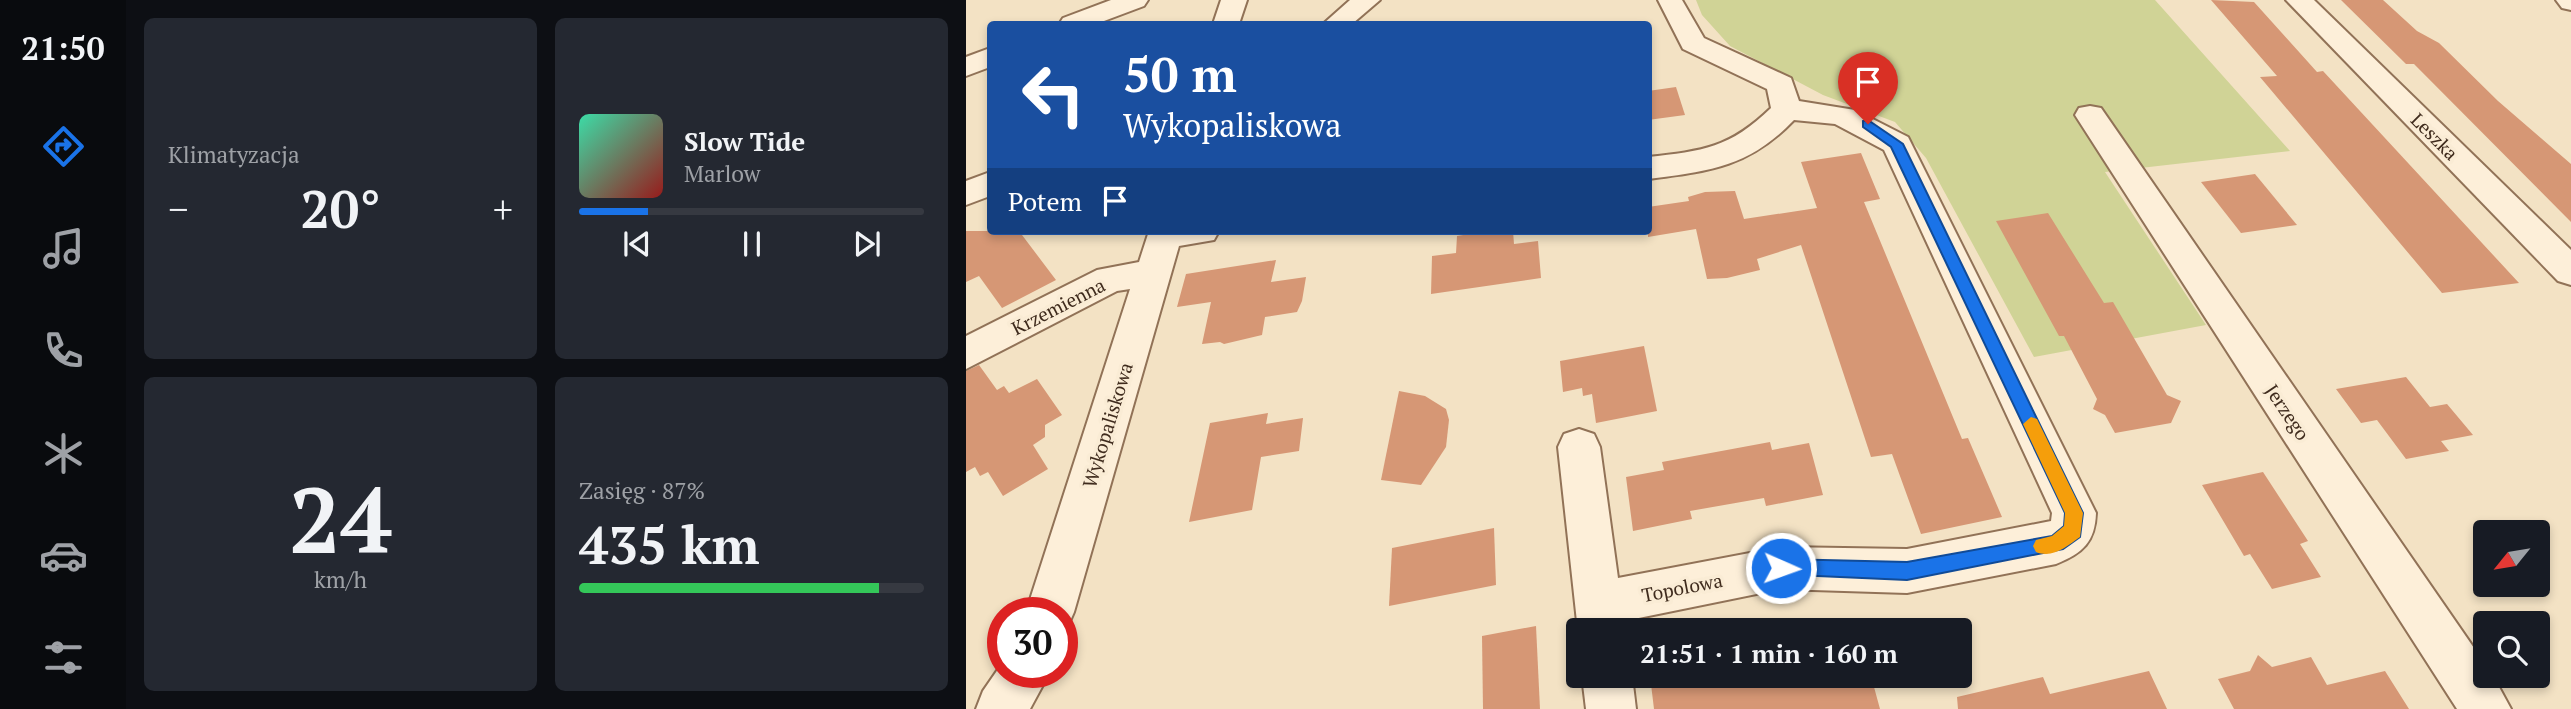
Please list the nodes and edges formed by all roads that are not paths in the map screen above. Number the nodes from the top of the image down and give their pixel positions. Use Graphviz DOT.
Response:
graph roads {
  1 [pos="1135,0"];
  2 [pos="1234,0"];
  3 [pos="1367,0"];
  4 [pos="2300,0"];
  5 [pos="1670,2"];
  6 [pos="1081,21"];
  7 [pos="1227,21"];
  8 [pos="1340,21"];
  9 [pos="987,58"];
  10 [pos="966,66"];
  11 [pos="1786,110"];
  12 [pos="2090,116"];
  13 [pos="1652,167"];
  14 [pos="987,184"];
  15 [pos="966,194"];
  16 [pos="1171,243"];
  17 [pos="2571,272"];
  18 [pos="966,354"];
  19 [pos="1579,447"];
  20 [pos="1055,597"];
  21 [pos="1600,617"];
  22 [pos="1015,688"];
  23 [pos="1608,688"];
  24 [pos="1001,709"];
  25 [pos="1611,709"];
  26 [pos="2486,709"];
  1 -- 6 [label="street"];
  2 -- 7 [label="street"];
  3 -- 8 [label="street"];
  4 -- 17 [label="street, Leszka"];
  5 -- 11 [label="street"];
  9 -- 10 [label="street"];
  11 -- 13 [label="street"];
  11 -- 21 [label="street, Topolowa"];
  12 -- 26 [label="street, Jerzego"];
  14 -- 15 [label="street"];
  16 -- 18 [label="street, Krzemienna"];
  16 -- 20 [label="street, Wykopaliskowa"];
  19 -- 21 [label="street, Topolowa"];
  22 -- 24 [label="street"];
  23 -- 25 [label="street"];
}
